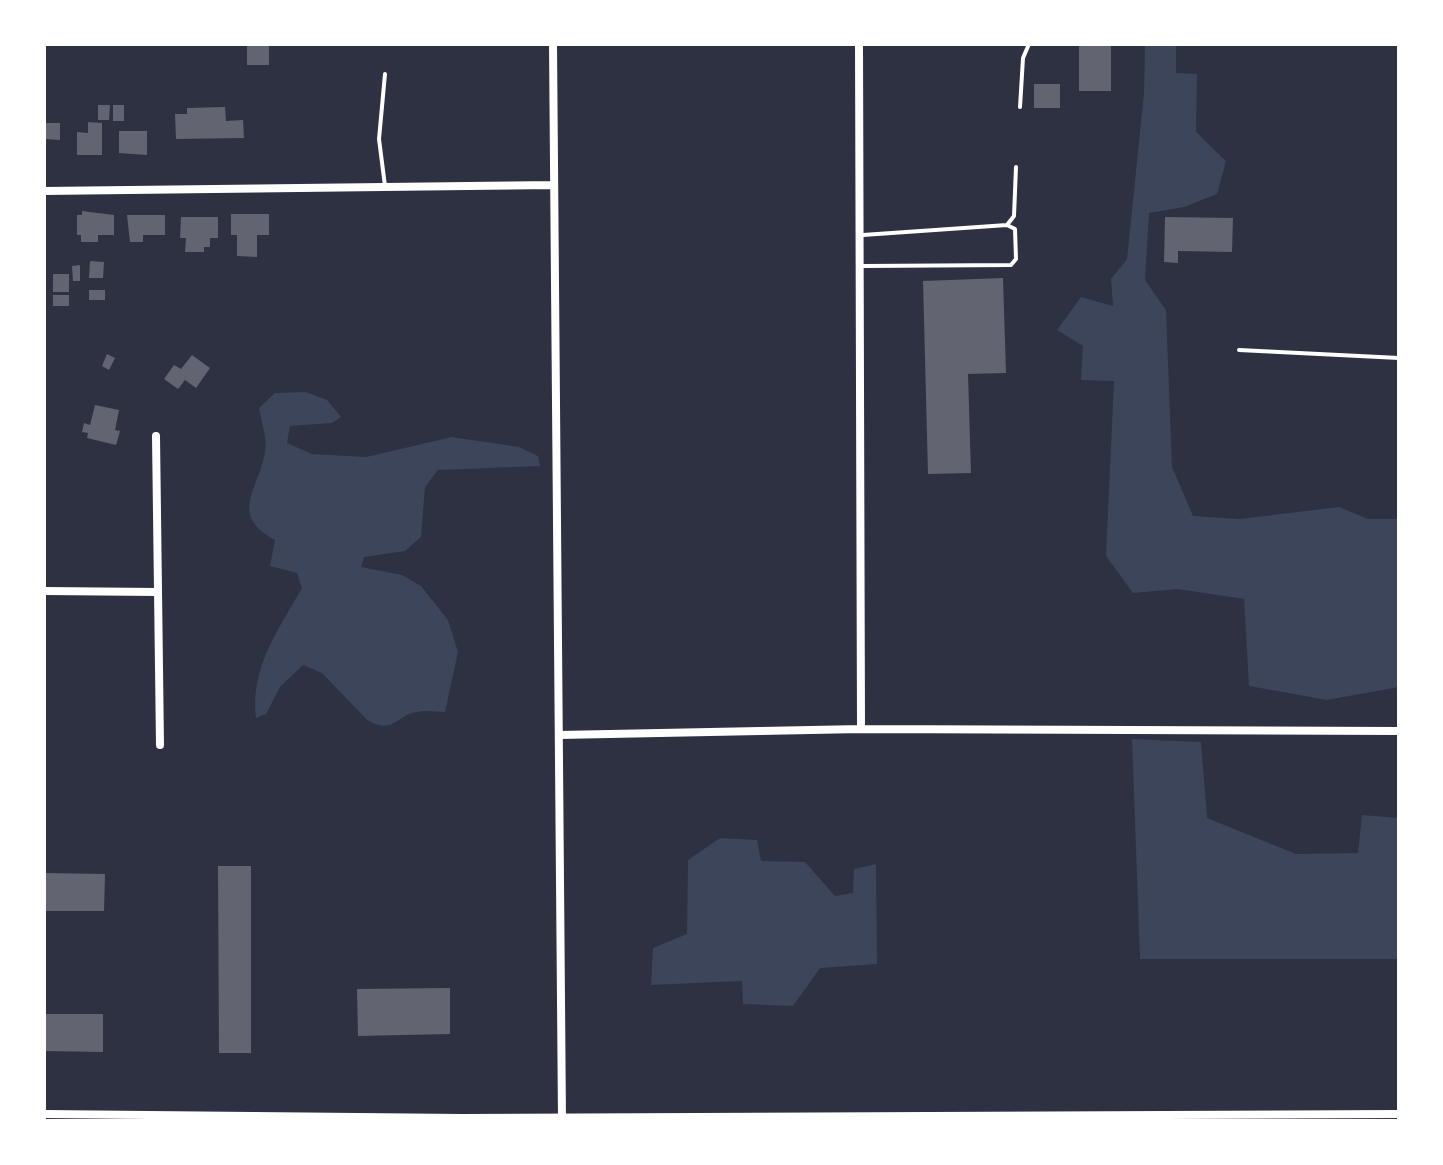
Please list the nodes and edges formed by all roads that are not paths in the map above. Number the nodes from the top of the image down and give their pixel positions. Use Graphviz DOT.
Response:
graph roads {
  1 [pos="553,44"];
  2 [pos="859,44"];
  3 [pos="1029,44"];
  4 [pos="385,74"];
  5 [pos="1020,107"];
  6 [pos="1016,167"];
  7 [pos="554,185"];
  8 [pos="385,188"];
  9 [pos="44,191"];
  10 [pos="1007,225"];
  11 [pos="863,235"];
  12 [pos="863,266"];
  13 [pos="1239,350"];
  14 [pos="1399,358"];
  15 [pos="156,436"];
  16 [pos="44,591"];
  17 [pos="158,592"];
  18 [pos="861,729"];
  19 [pos="1399,731"];
  20 [pos="559,735"];
  21 [pos="160,745"];
  22 [pos="44,1114"];
  23 [pos="1399,1114"];
  24 [pos="562,1119"];
  1 -- 7 [label="street"];
  2 -- 11 [label="street"];
  3 -- 5 [label="lane"];
  4 -- 8 [label="lane"];
  6 -- 10 [label="lane"];
  7 -- 8 [label="street"];
  7 -- 20 [label="street"];
  8 -- 9 [label="street"];
  10 -- 11 [label="lane"];
  10 -- 12 [label="lane"];
  11 -- 12 [label="street"];
  12 -- 18 [label="street"];
  13 -- 14 [label="lane"];
  15 -- 17 [label="street"];
  16 -- 17 [label="street"];
  17 -- 21 [label="street"];
  18 -- 19 [label="street"];
  18 -- 20 [label="street"];
  20 -- 24 [label="street"];
  22 -- 24 [label="street"];
  23 -- 24 [label="street"];
}
